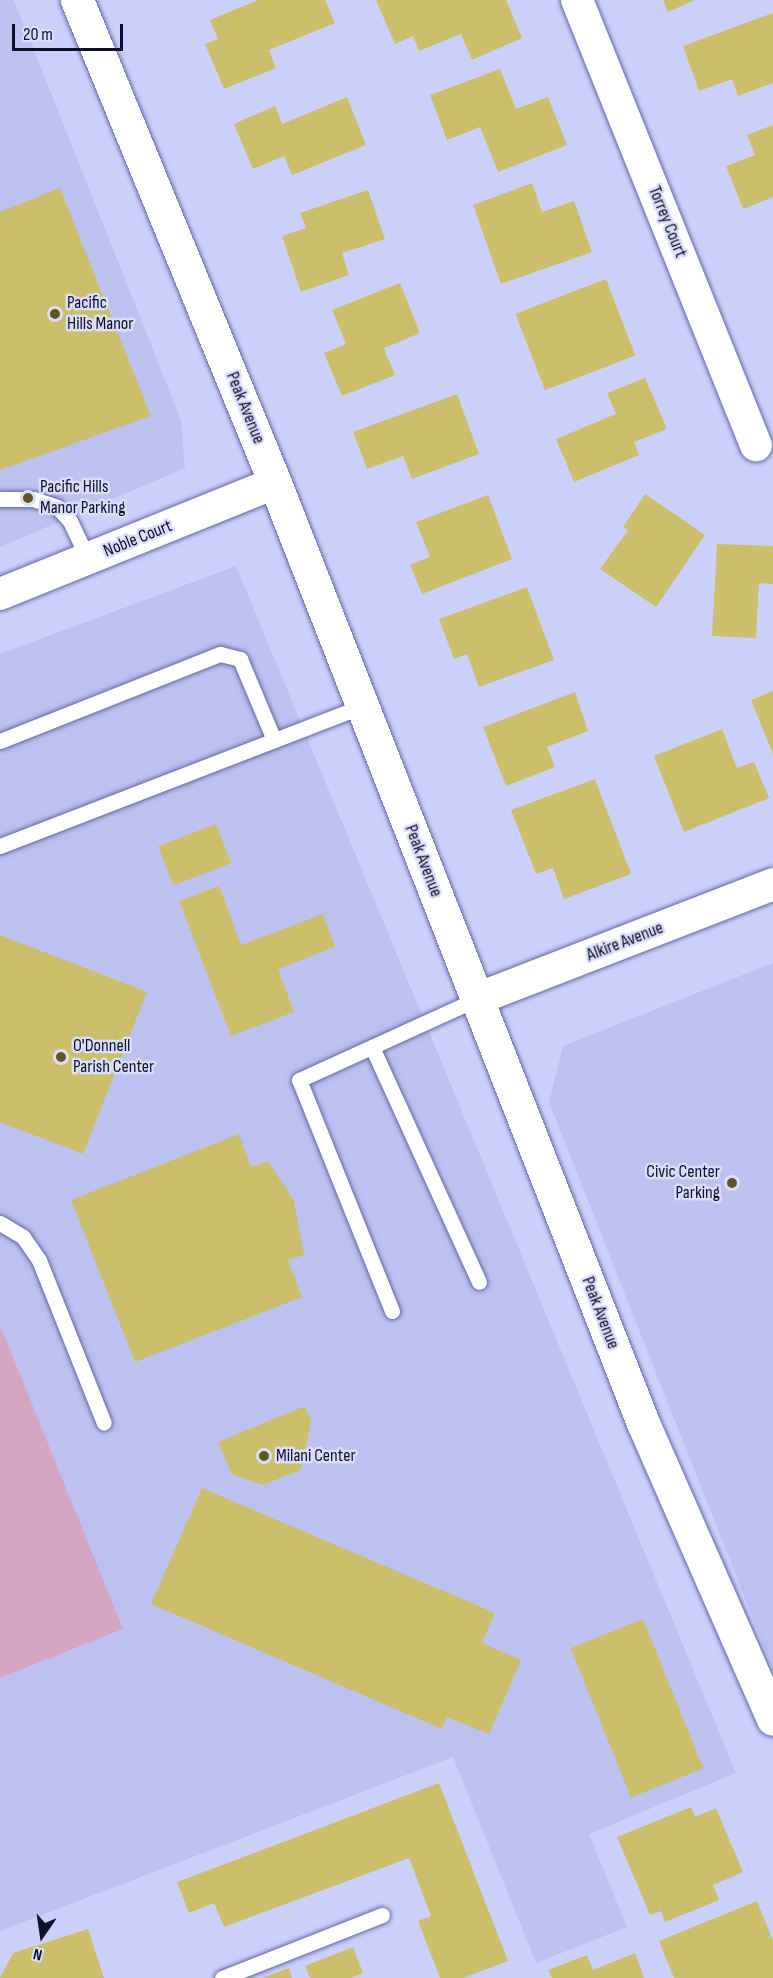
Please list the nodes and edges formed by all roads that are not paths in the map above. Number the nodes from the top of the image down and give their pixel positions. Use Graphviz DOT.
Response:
graph roads {
  1 [pos="77,0"];
  2 [pos="577,0"];
  3 [pos="756,445"];
  4 [pos="275,483"];
  5 [pos="0,500"];
  6 [pos="88,559"];
  7 [pos="0,594"];
  8 [pos="362,706"];
  9 [pos="274,740"];
  10 [pos="0,741"];
  11 [pos="0,846"];
  12 [pos="773,884"];
  13 [pos="477,999"];
  14 [pos="372,1047"];
  15 [pos="0,1223"];
  16 [pos="479,1282"];
  17 [pos="392,1311"];
  18 [pos="104,1423"];
  19 [pos="773,1719"];
  20 [pos="382,1915"];
  21 [pos="222,1978"];
  1 -- 4 [label="street, Peak Avenue"];
  2 -- 3 [label="street, Torrey Court"];
  4 -- 6 [label="street, Noble Court"];
  4 -- 8 [label="street, Peak Avenue"];
  5 -- 6 [label="lane"];
  6 -- 7 [label="street, Noble Court"];
  8 -- 9 [label="lane"];
  8 -- 13 [label="street, Peak Avenue"];
  9 -- 10 [label="lane"];
  9 -- 11 [label="lane"];
  12 -- 13 [label="street, Alkire Avenue"];
  13 -- 14 [label="lane"];
  13 -- 19 [label="street, Peak Avenue"];
  14 -- 16 [label="lane"];
  14 -- 17 [label="lane"];
  15 -- 18 [label="lane"];
  20 -- 21 [label="lane"];
}
